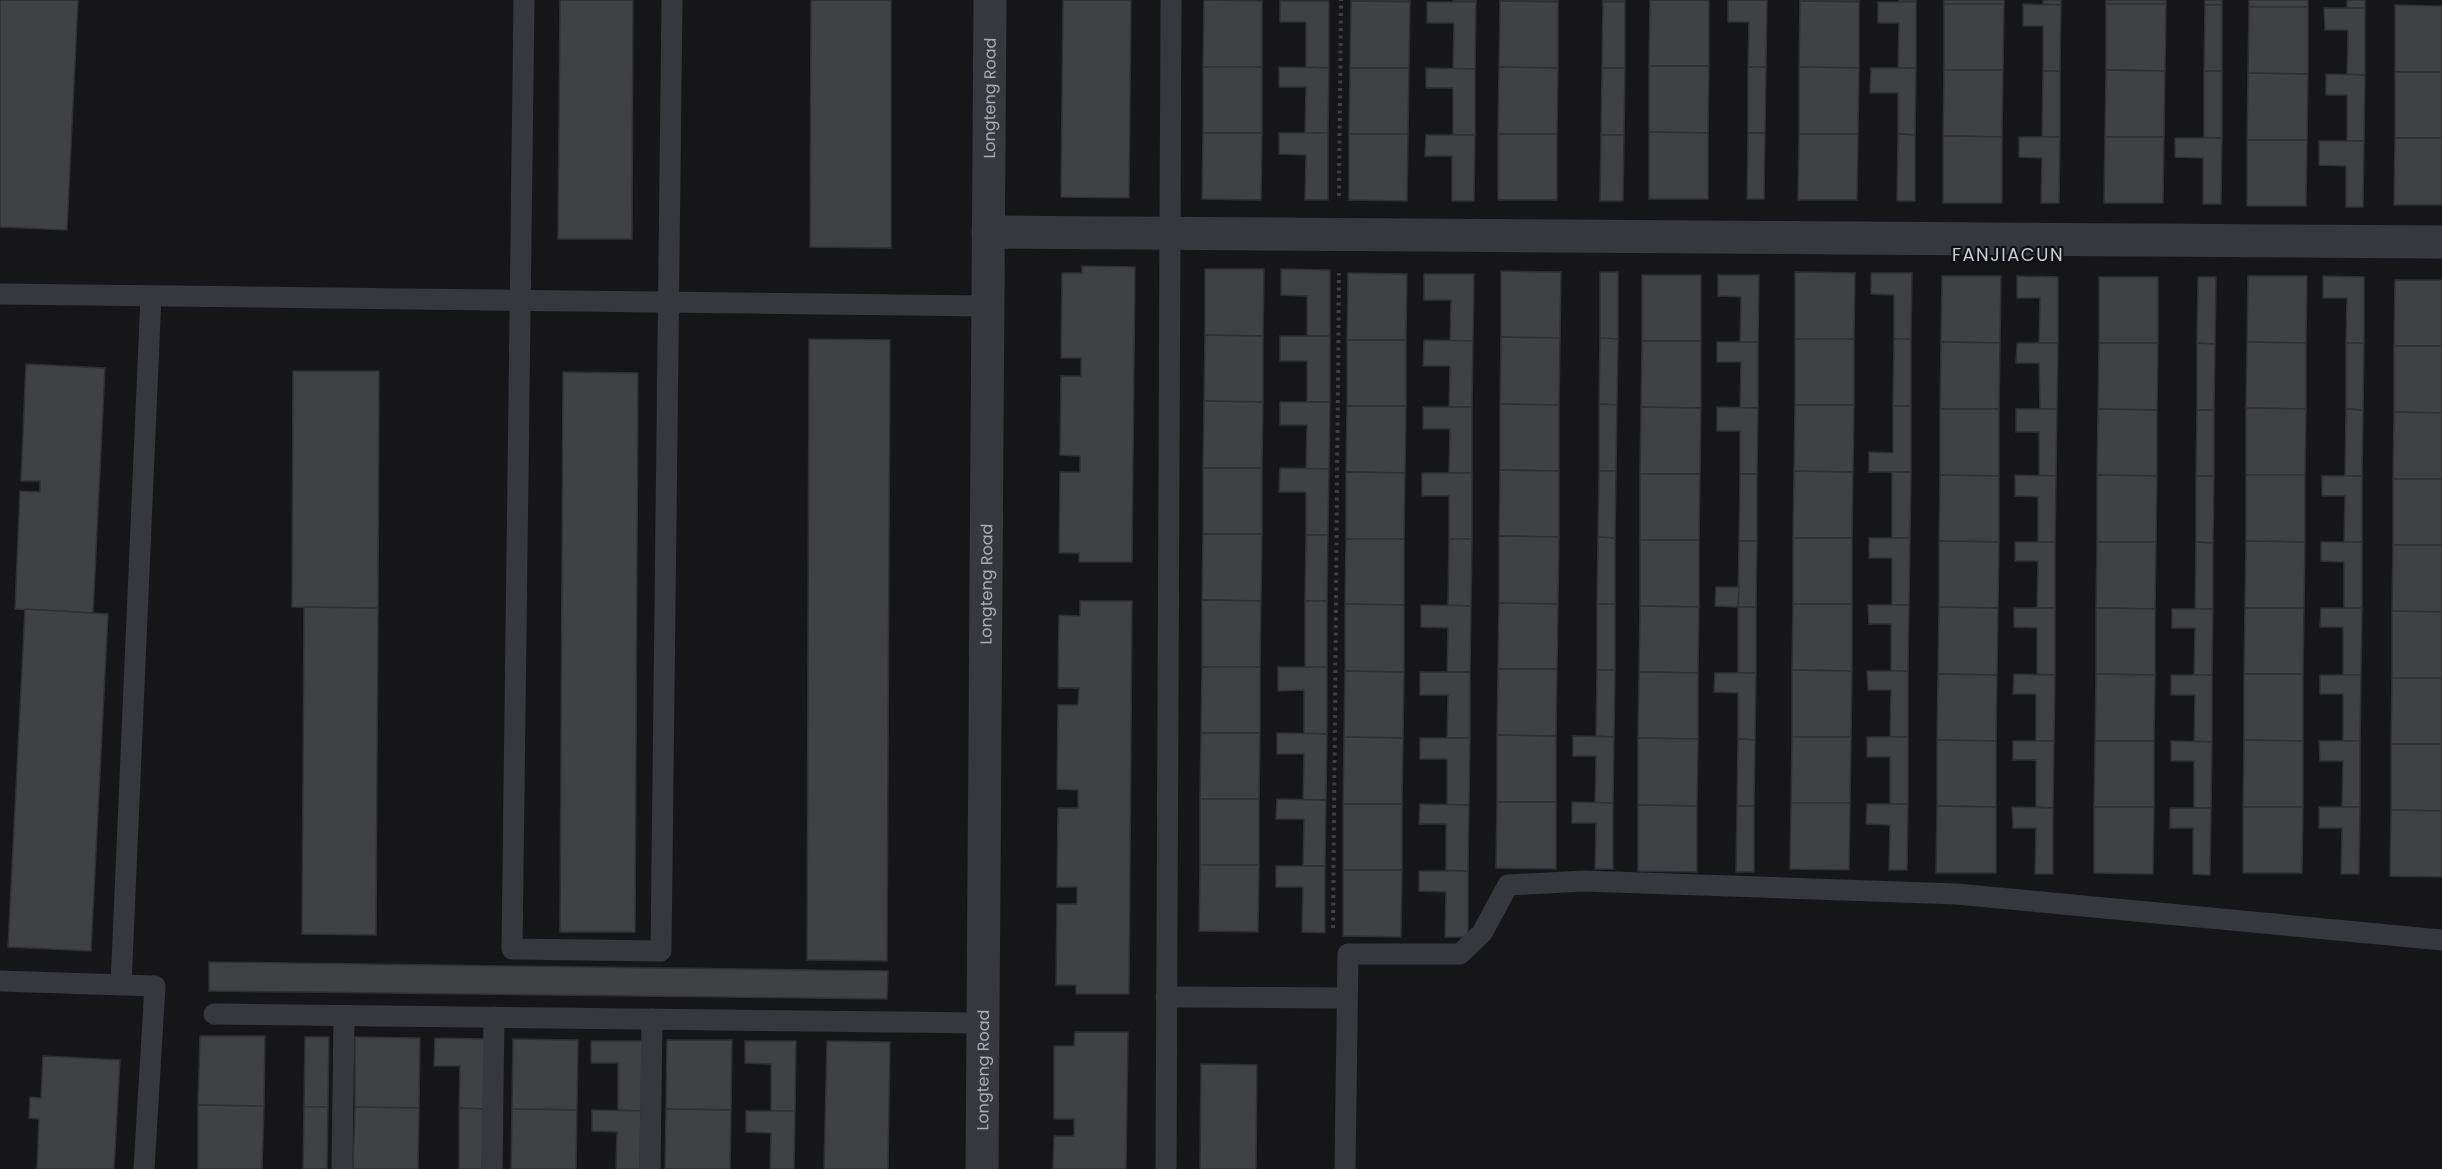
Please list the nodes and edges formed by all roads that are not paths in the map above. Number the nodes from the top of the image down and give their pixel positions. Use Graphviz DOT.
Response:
graph roads {
  1 [pos="524,0"];
  2 [pos="672,0"];
  3 [pos="990,0"];
  4 [pos="1171,0"];
  5 [pos="988,231"];
  6 [pos="1170,233"];
  7 [pos="2442,242"];
  8 [pos="0,294"];
  9 [pos="151,296"];
  10 [pos="520,300"];
  11 [pos="668,302"];
  12 [pos="987,306"];
  13 [pos="2442,940"];
  14 [pos="0,981"];
  15 [pos="122,985"];
  16 [pos="1167,997"];
  17 [pos="1346,998"];
  18 [pos="214,1014"];
  19 [pos="344,1016"];
  20 [pos="494,1017"];
  21 [pos="652,1019"];
  22 [pos="982,1023"];
  23 [pos="144,1169"];
  24 [pos="342,1169"];
  25 [pos="492,1169"];
  26 [pos="650,1169"];
  27 [pos="981,1169"];
  28 [pos="1166,1169"];
  29 [pos="1345,1169"];
  1 -- 10 [label="lane"];
  2 -- 11 [label="lane"];
  3 -- 5 [label="street, Longteng Road"];
  4 -- 6 [label="lane"];
  5 -- 6 [label="street"];
  5 -- 12 [label="street, Longteng Road"];
  6 -- 7 [label="street"];
  6 -- 16 [label="lane"];
  8 -- 9 [label="lane"];
  9 -- 10 [label="lane"];
  9 -- 15 [label="lane"];
  10 -- 11 [label="lane"];
  10 -- 11 [label="lane"];
  11 -- 12 [label="lane"];
  12 -- 22 [label="street, Longteng Road"];
  13 -- 17 [label="lane"];
  14 -- 15 [label="lane"];
  15 -- 23 [label="lane"];
  16 -- 17 [label="lane"];
  16 -- 28 [label="lane"];
  17 -- 29 [label="lane"];
  18 -- 19 [label="lane"];
  19 -- 20 [label="lane"];
  19 -- 24 [label="lane"];
  20 -- 21 [label="lane"];
  20 -- 25 [label="lane"];
  21 -- 22 [label="lane"];
  21 -- 26 [label="lane"];
  22 -- 27 [label="street, Longteng Road"];
}
